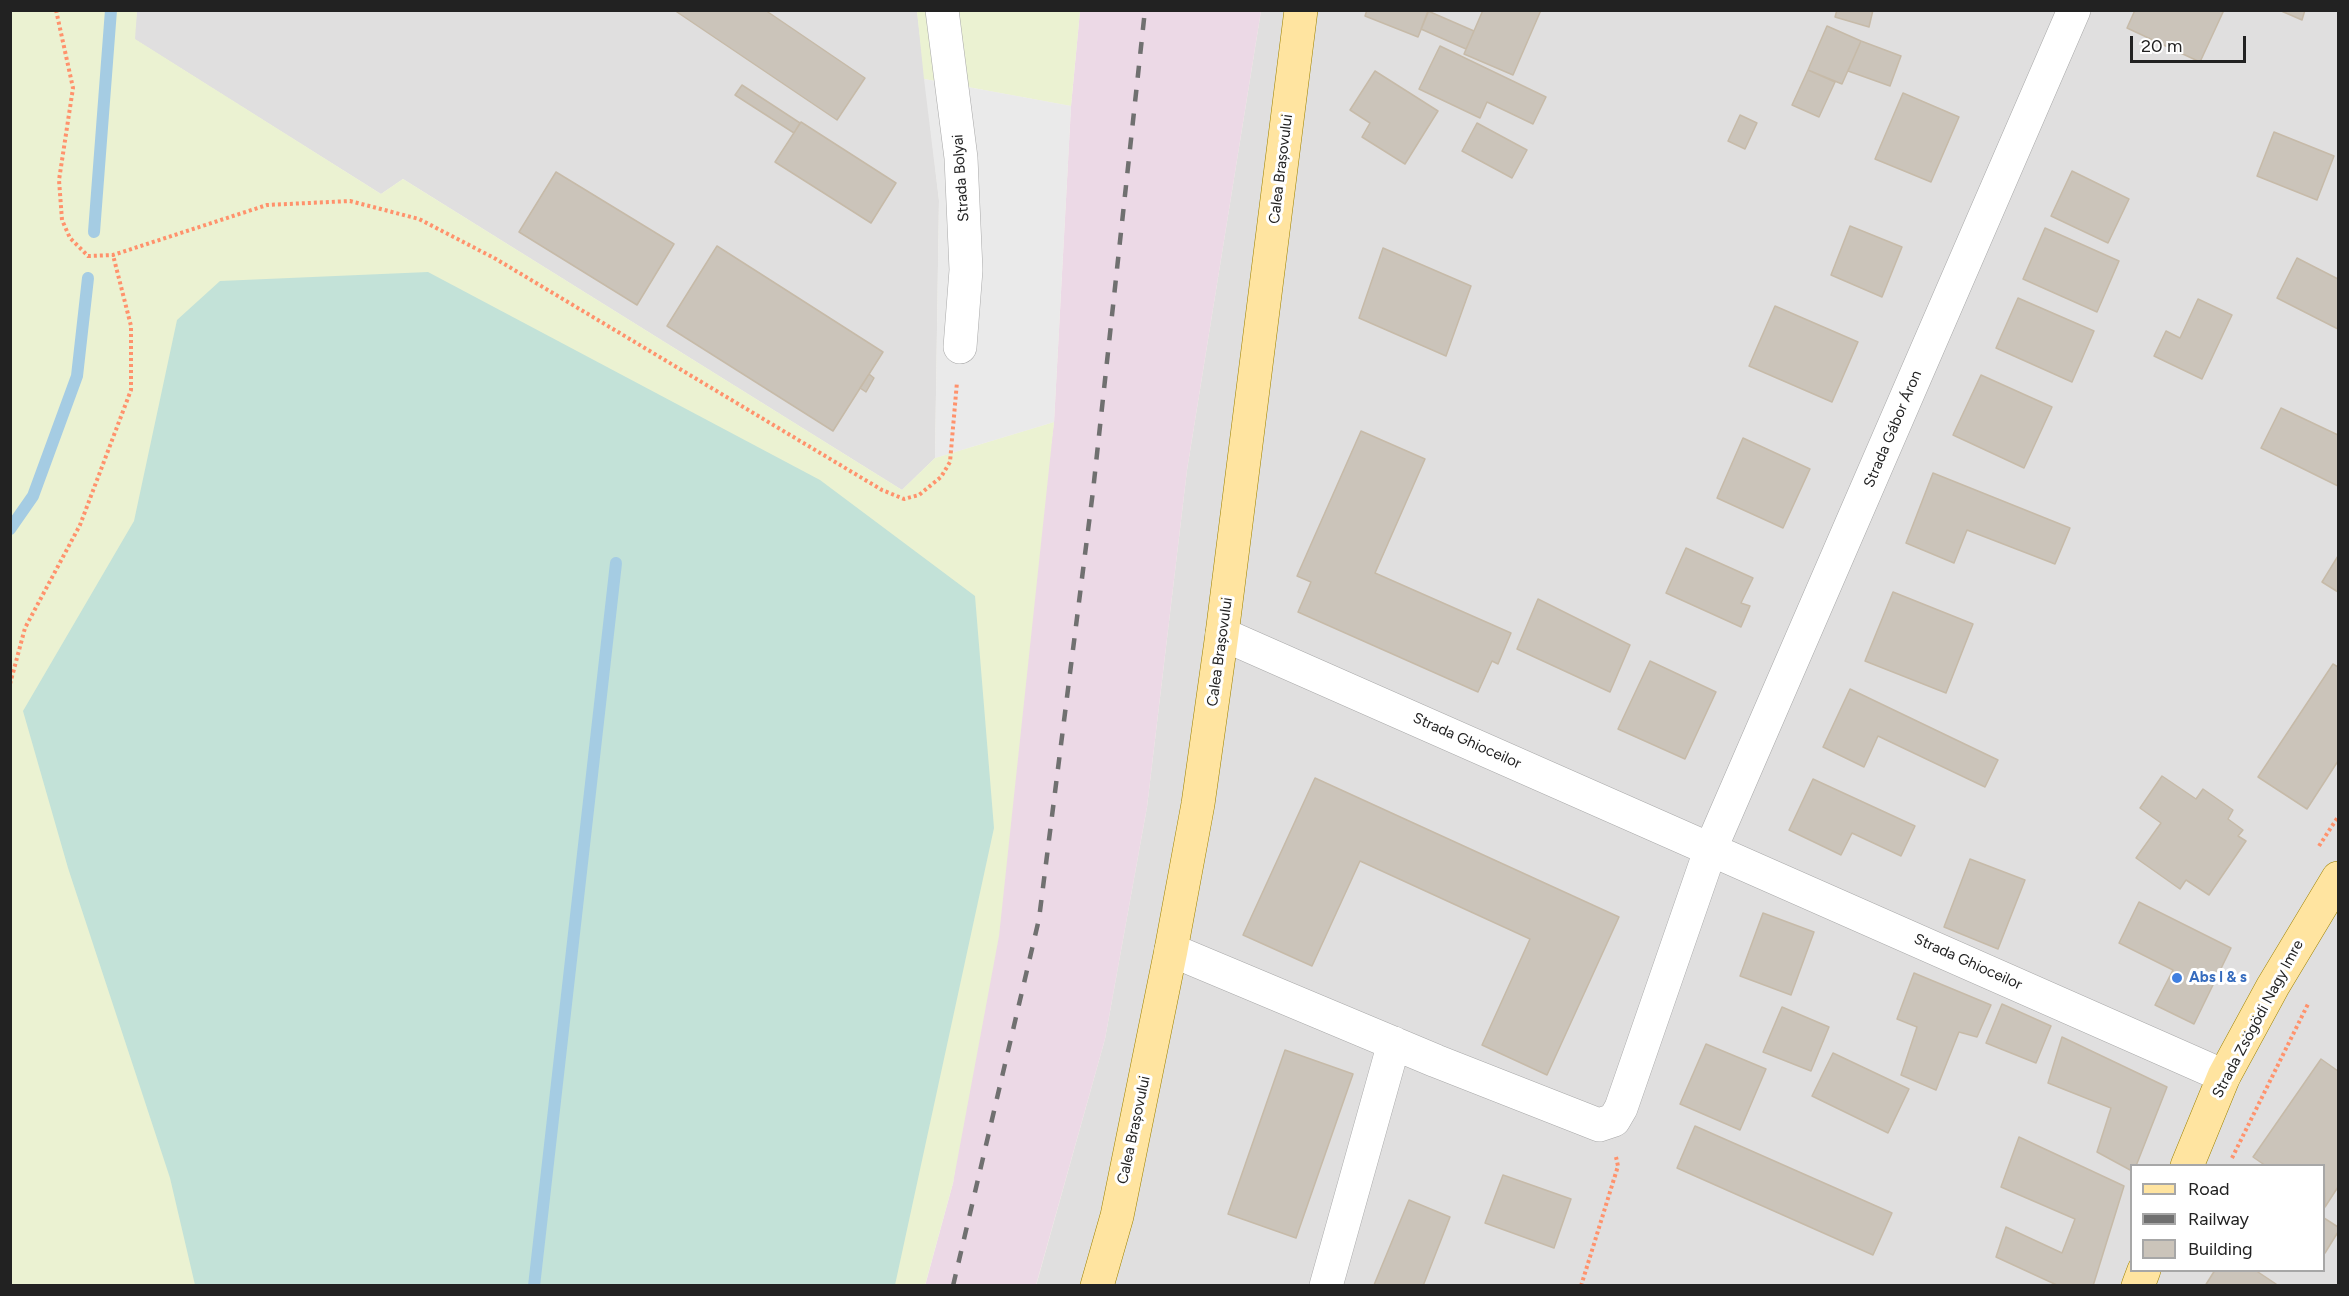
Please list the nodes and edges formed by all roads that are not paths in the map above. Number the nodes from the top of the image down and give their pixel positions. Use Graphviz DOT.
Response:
graph roads {
  1 [pos="942,10"];
  2 [pos="1301,10"];
  3 [pos="2074,10"];
  4 [pos="960,347"];
  5 [pos="1222,634"];
  6 [pos="1711,848"];
  7 [pos="2338,878"];
  8 [pos="1171,950"];
  9 [pos="1394,1043"];
  10 [pos="2224,1076"];
  11 [pos="2188,1164"];
  12 [pos="1097,1286"];
  13 [pos="1326,1286"];
  1 -- 4 [label="street, Strada Bolyai"];
  2 -- 5 [label="main road, Calea Brașovului"];
  3 -- 6 [label="street, Strada Gábor Áron"];
  5 -- 6 [label="street, Strada Ghioceilor"];
  5 -- 8 [label="main road, Calea Brașovului"];
  6 -- 9 [label="street"];
  6 -- 10 [label="street, Strada Ghioceilor"];
  7 -- 10 [label="main road, Strada Zsögödi Nagy Imre"];
  8 -- 9 [label="street"];
  8 -- 12 [label="main road, Calea Brașovului"];
  9 -- 13 [label="street"];
  10 -- 11 [label="main road, Strada Zsögödi Nagy Imre"];
}
